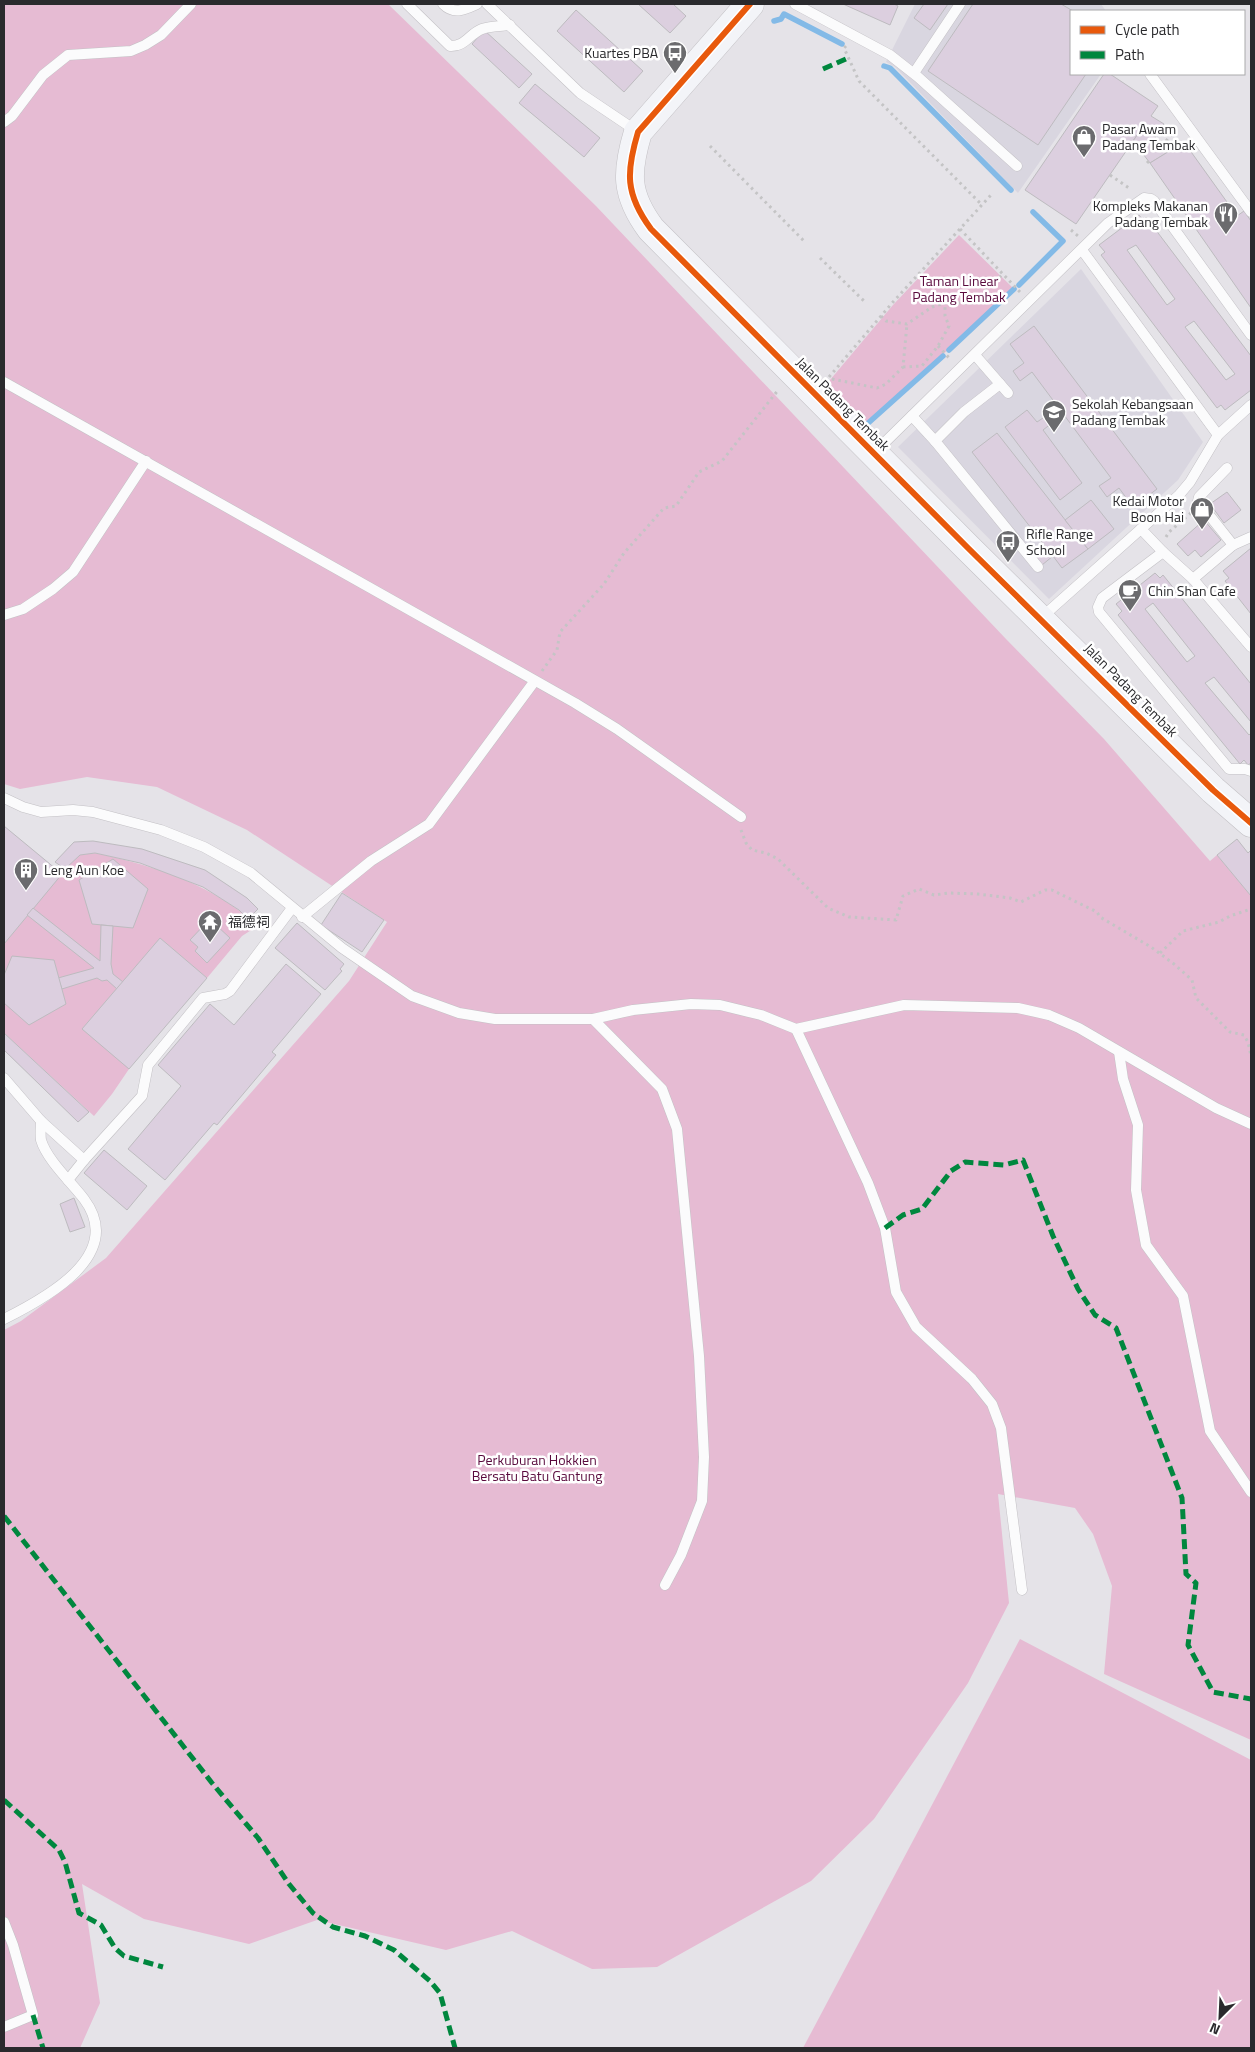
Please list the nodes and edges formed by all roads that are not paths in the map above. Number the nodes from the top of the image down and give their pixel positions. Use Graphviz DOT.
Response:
graph roads {
  1 [pos="191,4"];
  2 [pos="407,4"];
  3 [pos="443,4"];
  4 [pos="477,4"];
  5 [pos="487,4"];
  6 [pos="750,4"];
  7 [pos="795,4"];
  8 [pos="960,4"];
  9 [pos="510,24"];
  10 [pos="914,73"];
  11 [pos="1151,75"];
  12 [pos="4,122"];
  13 [pos="638,132"];
  14 [pos="1017,166"];
  15 [pos="1251,212"];
  16 [pos="1082,250"];
  17 [pos="1251,335"];
  18 [pos="975,355"];
  19 [pos="4,382"];
  20 [pos="1000,384"];
  21 [pos="1008,393"];
  22 [pos="1251,405"];
  23 [pos="912,416"];
  24 [pos="1218,435"];
  25 [pos="935,441"];
  26 [pos="874,452"];
  27 [pos="146,461"];
  28 [pos="1226,468"];
  29 [pos="1141,529"];
  30 [pos="1251,537"];
  31 [pos="1233,545"];
  32 [pos="1163,552"];
  33 [pos="1038,568"];
  34 [pos="1194,579"];
  35 [pos="4,615"];
  36 [pos="1041,618"];
  37 [pos="1251,647"];
  38 [pos="534,682"];
  39 [pos="1251,771"];
  40 [pos="1217,780"];
  41 [pos="4,798"];
  42 [pos="741,817"];
  43 [pos="1251,823"];
  44 [pos="292,908"];
  45 [pos="302,917"];
  46 [pos="593,1020"];
  47 [pos="796,1029"];
  48 [pos="1119,1052"];
  49 [pos="4,1078"];
  50 [pos="41,1121"];
  51 [pos="1251,1124"];
  52 [pos="84,1160"];
  53 [pos="68,1180"];
  54 [pos="4,1319"];
  55 [pos="1251,1492"];
  56 [pos="665,1585"];
  57 [pos="1022,1590"];
  58 [pos="4,1922"];
  59 [pos="4,2027"];
  1 -- 12 [label="lane"];
  2 -- 9 [label="lane"];
  3 -- 4 [label="lane"];
  5 -- 9 [label="lane"];
  6 -- 13 [label="street, Jalan Padang Tembak"];
  7 -- 10 [label="lane"];
  8 -- 10 [label="lane"];
  9 -- 13 [label="lane"];
  10 -- 14 [label="lane"];
  11 -- 15 [label="lane"];
  13 -- 26 [label="street, Jalan Padang Tembak"];
  16 -- 17 [label="lane"];
  16 -- 18 [label="lane"];
  16 -- 24 [label="lane"];
  18 -- 20 [label="lane"];
  18 -- 23 [label="lane"];
  19 -- 27 [label="lane"];
  20 -- 21 [label="lane"];
  20 -- 25 [label="lane"];
  22 -- 24 [label="lane"];
  23 -- 25 [label="lane"];
  23 -- 26 [label="lane"];
  24 -- 29 [label="lane"];
  25 -- 33 [label="lane"];
  26 -- 36 [label="street, Jalan Padang Tembak"];
  27 -- 35 [label="lane"];
  27 -- 38 [label="lane"];
  28 -- 31 [label="lane"];
  29 -- 32 [label="lane"];
  29 -- 36 [label="lane"];
  30 -- 31 [label="lane"];
  31 -- 34 [label="lane"];
  32 -- 34 [label="lane"];
  32 -- 40 [label="lane"];
  34 -- 37 [label="lane"];
  36 -- 40 [label="street, Jalan Padang Tembak"];
  38 -- 42 [label="lane"];
  38 -- 45 [label="lane"];
  39 -- 40 [label="lane"];
  40 -- 43 [label="street, Jalan Padang Tembak"];
  41 -- 44 [label="lane"];
  44 -- 45 [label="lane"];
  44 -- 52 [label="lane"];
  45 -- 46 [label="lane"];
  46 -- 47 [label="lane"];
  46 -- 56 [label="lane"];
  47 -- 48 [label="lane"];
  47 -- 57 [label="lane"];
  48 -- 51 [label="lane"];
  48 -- 55 [label="lane"];
  49 -- 50 [label="lane"];
  50 -- 52 [label="lane"];
  50 -- 53 [label="lane"];
  52 -- 53 [label="lane"];
  53 -- 54 [label="lane"];
  58 -- 59 [label="lane"];
}
